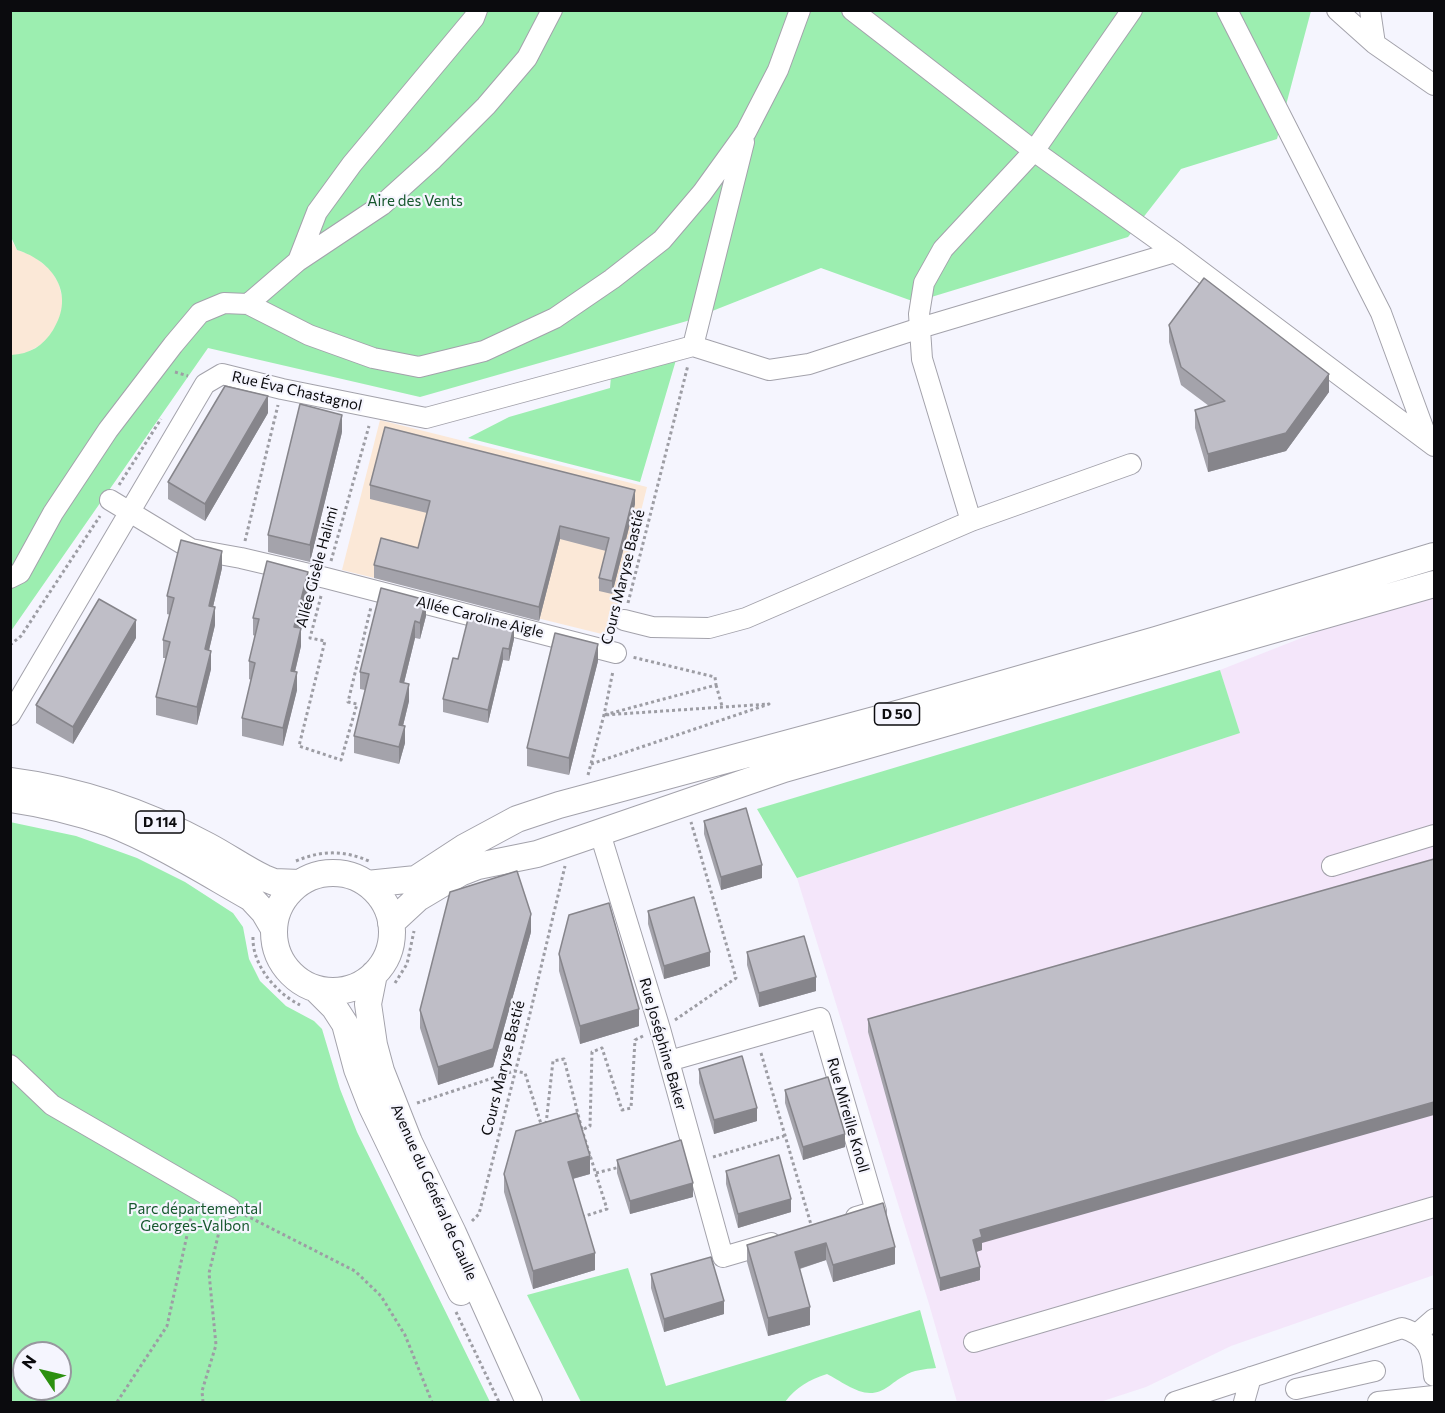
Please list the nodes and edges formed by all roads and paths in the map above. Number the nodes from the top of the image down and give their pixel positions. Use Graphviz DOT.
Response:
graph roads {
  1 [pos="477,10"];
  2 [pos="552,10"];
  3 [pos="800,10"];
  4 [pos="852,10"];
  5 [pos="1132,10"];
  6 [pos="1227,10"];
  7 [pos="1337,10"];
  8 [pos="1370,10"];
  9 [pos="1375,44"];
  10 [pos="1434,85"];
  11 [pos="746,132"];
  12 [pos="1034,150"];
  13 [pos="1175,252"];
  14 [pos="298,261"];
  15 [pos="248,304"];
  16 [pos="920,328"];
  17 [pos="693,346"];
  18 [pos="282,389"];
  19 [pos="374,408"];
  20 [pos="1431,444"];
  21 [pos="1131,464"];
  22 [pos="110,500"];
  23 [pos="129,513"];
  24 [pos="971,521"];
  25 [pos="1434,556"];
  26 [pos="241,558"];
  27 [pos="10,578"];
  28 [pos="326,578"];
  29 [pos="1434,584"];
  30 [pos="375,590"];
  31 [pos="624,620"];
  32 [pos="616,653"];
  33 [pos="716,685"];
  34 [pos="722,707"];
  35 [pos="10,715"];
  36 [pos="604,715"];
  37 [pos="591,764"];
  38 [pos="10,781"];
  39 [pos="586,783"];
  40 [pos="10,799"];
  41 [pos="689,817"];
  42 [pos="601,831"];
  43 [pos="1434,835"];
  44 [pos="565,865"];
  45 [pos="1332,866"];
  46 [pos="294,874"];
  47 [pos="372,874"];
  48 [pos="391,923"];
  49 [pos="263,930"];
  50 [pos="374,974"];
  51 [pos="310,998"];
  52 [pos="660,1029"];
  53 [pos="756,1036"];
  54 [pos="669,1061"];
  55 [pos="10,1065"];
  56 [pos="514,1071"];
  57 [pos="417,1103"];
  58 [pos="582,1130"];
  59 [pos="785,1136"];
  60 [pos="697,1162"];
  61 [pos="628,1164"];
  62 [pos="596,1173"];
  63 [pos="198,1189"];
  64 [pos="1434,1207"];
  65 [pos="231,1208"];
  66 [pos="582,1217"];
  67 [pos="812,1230"];
  68 [pos="453,1233"];
  69 [pos="790,1237"];
  70 [pos="1434,1319"];
  71 [pos="1418,1333"];
  72 [pos="974,1342"];
  73 [pos="1279,1368"];
  74 [pos="1375,1371"];
  75 [pos="1434,1376"];
  76 [pos="1251,1377"];
  77 [pos="1296,1396"];
  78 [pos="1434,1396"];
  79 [pos="117,1402"];
  80 [pos="203,1402"];
  81 [pos="432,1402"];
  82 [pos="515,1402"];
  83 [pos="529,1402"];
  84 [pos="1175,1402"];
  85 [pos="1244,1402"];
  86 [pos="1378,1402"];
  1 -- 14 [label="street"];
  2 -- 14 [label="street"];
  3 -- 11 [label="street"];
  4 -- 12 [label="street"];
  5 -- 12 [label="street"];
  6 -- 20 [label="street"];
  7 -- 9 [label="street"];
  8 -- 9 [label="street"];
  9 -- 10 [label="street"];
  11 -- 15 [label="street"];
  11 -- 17 [label="street"];
  12 -- 13 [label="street"];
  12 -- 16 [label="street"];
  13 -- 16 [label="street"];
  13 -- 20 [label="street"];
  14 -- 15 [label="street"];
  15 -- 27 [label="street"];
  16 -- 17 [label="street"];
  16 -- 24 [label="street"];
  17 -- 19 [label="street, Rue Éva Chastagnol"];
  17 -- 31 [label="path, Cours Maryse Bastié"];
  18 -- 19 [label="street, Rue Éva Chastagnol"];
  18 -- 23 [label="street, Rue Éva Chastagnol"];
  18 -- 26 [label="path"];
  19 -- 28 [label="path, Allée Gisèle Halimi"];
  21 -- 24 [label="street"];
  22 -- 23 [label="street, Allée Caroline Aigle"];
  23 -- 26 [label="street, Allée Caroline Aigle"];
  23 -- 35 [label="street, Rue Éva Chastagnol"];
  24 -- 31 [label="street"];
  25 -- 47 [label="main road, D 50"];
  26 -- 28 [label="street, Allée Caroline Aigle"];
  28 -- 30 [label="street, Allée Caroline Aigle"];
  28 -- 30 [label="path, Allée Gisèle Halimi"];
  29 -- 42 [label="main road, D 50"];
  30 -- 32 [label="street, Allée Caroline Aigle"];
  32 -- 33 [label="path"];
  32 -- 36 [label="path, Cours Maryse Bastié"];
  33 -- 34 [label="path"];
  33 -- 36 [label="path"];
  34 -- 36 [label="path"];
  34 -- 37 [label="path"];
  36 -- 37 [label="path, Cours Maryse Bastié"];
  37 -- 39 [label="path, Cours Maryse Bastié"];
  38 -- 46 [label="main road, D 114"];
  40 -- 49 [label="main road, D 114"];
  41 -- 52 [label="path"];
  42 -- 48 [label="main road, D 50"];
  42 -- 52 [label="street, Rue Joséphine Baker"];
  43 -- 45 [label="street"];
  44 -- 56 [label="path, Cours Maryse Bastié"];
  46 -- 47 [label="main road"];
  46 -- 47 [label="path"];
  46 -- 49 [label="main road"];
  47 -- 48 [label="main road"];
  48 -- 50 [label="main road"];
  49 -- 51 [label="main road"];
  49 -- 51 [label="path"];
  50 -- 51 [label="main road"];
  50 -- 68 [label="main road, Avenue du Général de Gaulle"];
  51 -- 82 [label="main road, Avenue du Général de Gaulle"];
  52 -- 54 [label="street, Rue Joséphine Baker"];
  52 -- 58 [label="path"];
  53 -- 54 [label="street"];
  53 -- 59 [label="path"];
  53 -- 67 [label="street, Rue Mireille Knoll"];
  54 -- 60 [label="street, Rue Joséphine Baker"];
  55 -- 63 [label="street"];
  56 -- 57 [label="path"];
  56 -- 58 [label="path"];
  56 -- 68 [label="path, Cours Maryse Bastié"];
  58 -- 62 [label="path"];
  59 -- 60 [label="path"];
  59 -- 67 [label="path"];
  60 -- 69 [label="street, Rue Joséphine Baker"];
  61 -- 62 [label="path"];
  62 -- 66 [label="path"];
  63 -- 65 [label="street"];
  63 -- 79 [label="path"];
  64 -- 72 [label="street"];
  65 -- 80 [label="path"];
  65 -- 81 [label="path"];
  68 -- 83 [label="main road, Avenue du Général de Gaulle"];
  70 -- 71 [label="street"];
  71 -- 73 [label="street"];
  71 -- 75 [label="street"];
  73 -- 76 [label="street"];
  73 -- 77 [label="street"];
  74 -- 77 [label="street"];
  76 -- 84 [label="street"];
  76 -- 85 [label="street"];
  78 -- 86 [label="street"];
}
